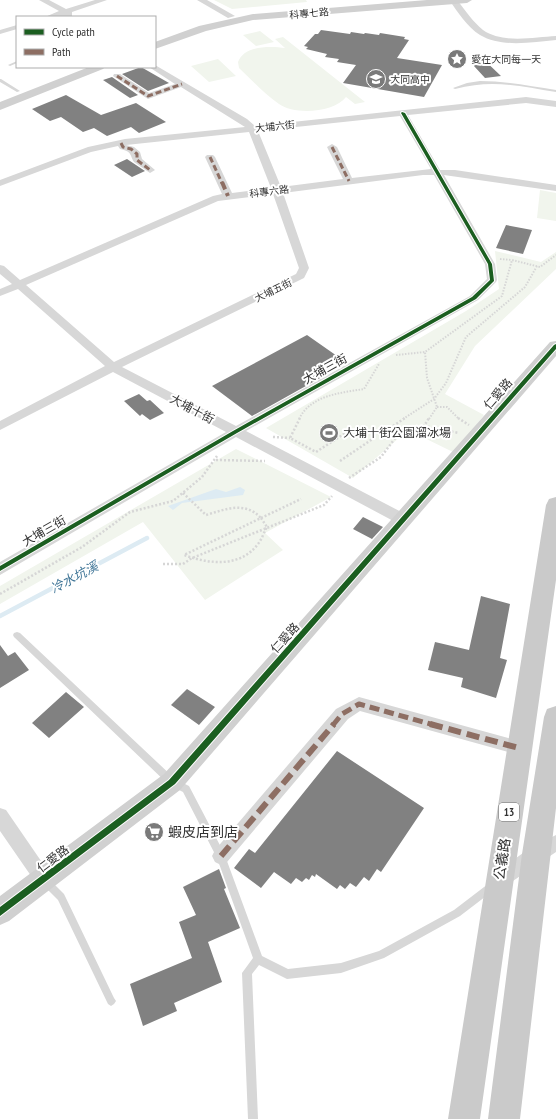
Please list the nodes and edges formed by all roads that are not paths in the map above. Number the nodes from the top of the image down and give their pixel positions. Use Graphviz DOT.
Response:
graph roads {
  1 [pos="43,0"];
  2 [pos="103,0"];
  3 [pos="201,0"];
  4 [pos="398,0"];
  5 [pos="453,0"];
  6 [pos="467,0"];
  7 [pos="65,12"];
  8 [pos="52,16"];
  9 [pos="71,16"];
  10 [pos="231,16"];
  11 [pos="16,27"];
  12 [pos="0,32"];
  13 [pos="156,38"];
  14 [pos="556,38"];
  15 [pos="156,46"];
  16 [pos="16,62"];
  17 [pos="10,65"];
  18 [pos="76,68"];
  19 [pos="96,68"];
  20 [pos="155,68"];
  21 [pos="117,76"];
  22 [pos="0,80"];
  23 [pos="182,84"];
  24 [pos="455,88"];
  25 [pos="556,90"];
  26 [pos="18,91"];
  27 [pos="0,98"];
  28 [pos="556,104"];
  29 [pos="0,106"];
  30 [pos="403,113"];
  31 [pos="252,128"];
  32 [pos="121,143"];
  33 [pos="332,147"];
  34 [pos="210,157"];
  35 [pos="150,170"];
  36 [pos="436,173"];
  37 [pos="349,181"];
  38 [pos="0,182"];
  39 [pos="556,188"];
  40 [pos="276,190"];
  41 [pos="228,196"];
  42 [pos="0,268"];
  43 [pos="18,285"];
  44 [pos="0,293"];
  45 [pos="556,346"];
  46 [pos="113,367"];
  47 [pos="0,426"];
  48 [pos="235,432"];
  49 [pos="556,505"];
  50 [pos="404,520"];
  51 [pos="0,569"];
  52 [pos="17,635"];
  53 [pos="556,717"];
  54 [pos="519,748"];
  55 [pos="172,782"];
  56 [pos="0,816"];
  57 [pos="546,848"];
  58 [pos="221,856"];
  59 [pos="44,880"];
  60 [pos="499,881"];
  61 [pos="0,912"];
  62 [pos="258,959"];
  63 [pos="111,1001"];
  64 [pos="253,1119"];
  65 [pos="464,1119"];
  66 [pos="504,1119"];
  1 -- 7 [label="street"];
  2 -- 7 [label="street"];
  3 -- 10 [label="street"];
  4 -- 10 [label="street, 科專七路"];
  5 -- 6 [label="street, 科專七路"];
  5 -- 14 [label="street"];
  5 -- 15 [label="street, 科專七路"];
  7 -- 8 [label="street"];
  7 -- 9 [label="street"];
  10 -- 13 [label="street, 科專七路"];
  11 -- 12 [label="street"];
  16 -- 17 [label="lane"];
  18 -- 26 [label="street"];
  19 -- 29 [label="street"];
  20 -- 23 [label="street"];
  21 -- 23 [label="street"];
  22 -- 26 [label="lane"];
  23 -- 31 [label="street"];
  24 -- 25 [label="lane"];
  26 -- 27 [label="street"];
  28 -- 30 [label="street, 大埔六街"];
  30 -- 31 [label="street, 大埔六街"];
  30 -- 36 [label="street, 大埔三街"];
  31 -- 32 [label="street, 大埔六街"];
  31 -- 40 [label="street, 大埔五街"];
  32 -- 35 [label="street"];
  32 -- 38 [label="street, 大埔六街"];
  33 -- 37 [label="street"];
  34 -- 41 [label="street"];
  36 -- 37 [label="street, 科專六路"];
  36 -- 39 [label="street, 科專六路"];
  36 -- 48 [label="street, 大埔三街"];
  37 -- 40 [label="street, 科專六路"];
  40 -- 41 [label="street, 科專六路"];
  40 -- 46 [label="street, 大埔五街"];
  41 -- 43 [label="street, 科專六路"];
  42 -- 43 [label="street, 大埔十街"];
  43 -- 44 [label="street, 科專六路"];
  43 -- 46 [label="street, 大埔十街"];
  45 -- 50 [label="street, 仁愛路"];
  46 -- 47 [label="street, 大埔五街"];
  46 -- 48 [label="street, 大埔十街"];
  48 -- 50 [label="street, 大埔十街"];
  48 -- 51 [label="street, 大埔三街"];
  49 -- 54 [label="main road, 公義路 / 13"];
  50 -- 55 [label="street, 仁愛路"];
  52 -- 55 [label="lane"];
  53 -- 57 [label="main road"];
  54 -- 58 [label="street"];
  54 -- 60 [label="main road, 公義路 / 13"];
  55 -- 58 [label="lane"];
  55 -- 59 [label="street, 仁愛路"];
  56 -- 59 [label="street"];
  57 -- 60 [label="street"];
  57 -- 66 [label="main road"];
  58 -- 62 [label="lane"];
  59 -- 61 [label="street, 仁愛路"];
  59 -- 63 [label="lane"];
  60 -- 62 [label="lane"];
  60 -- 65 [label="main road, 公義路 / 13"];
  62 -- 64 [label="lane"];
}
